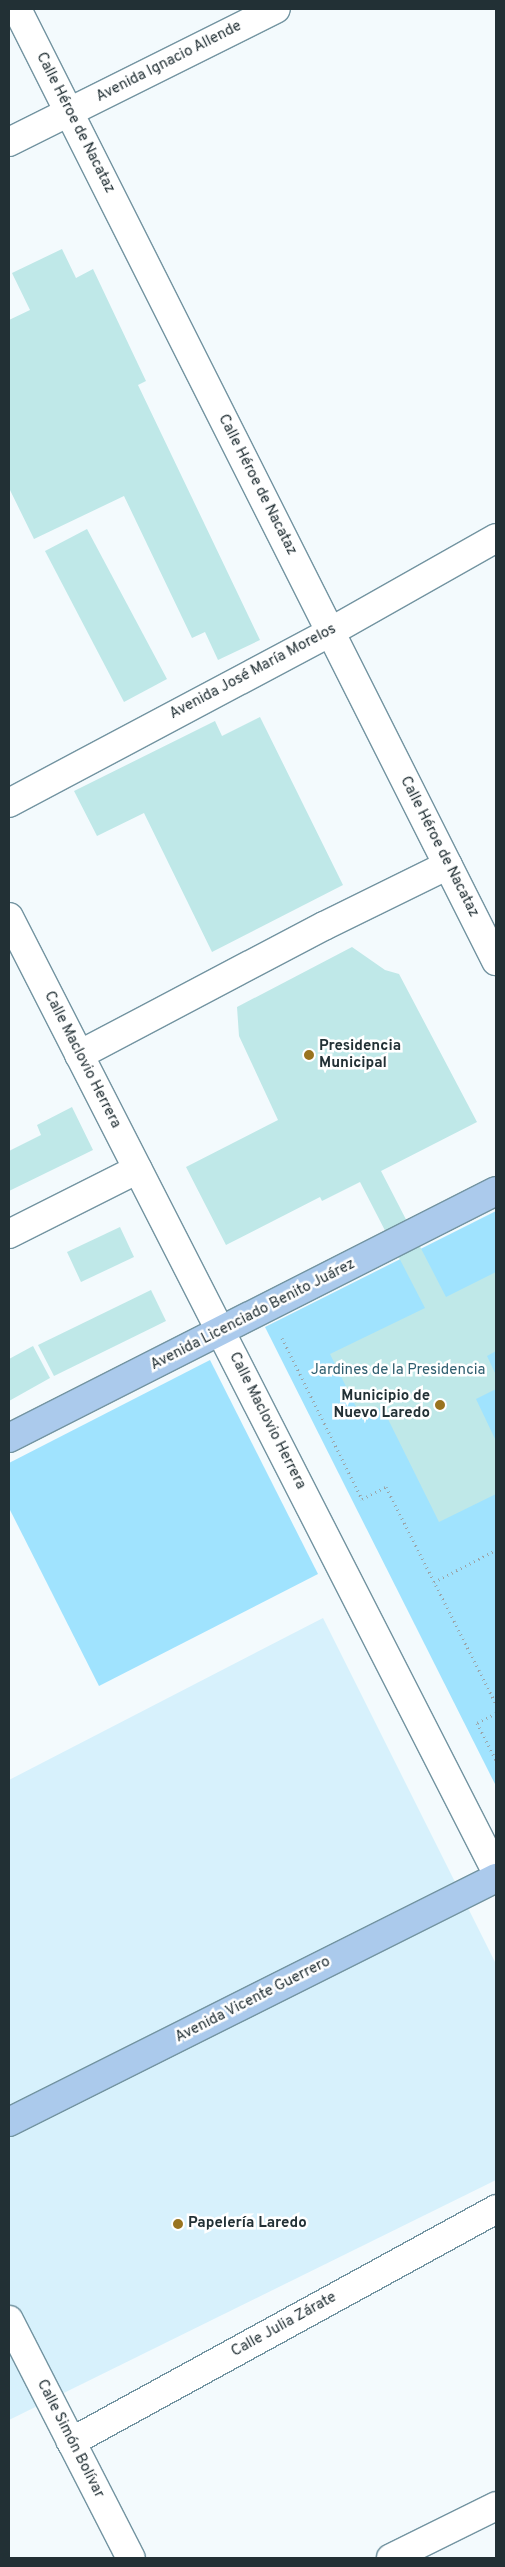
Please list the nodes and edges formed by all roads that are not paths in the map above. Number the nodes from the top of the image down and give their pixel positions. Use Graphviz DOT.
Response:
graph roads {
  1 [pos="17,9"];
  2 [pos="276,9"];
  3 [pos="69,112"];
  4 [pos="9,142"];
  5 [pos="496,538"];
  6 [pos="330,632"];
  7 [pos="9,803"];
  8 [pos="448,865"];
  9 [pos="9,918"];
  10 [pos="496,961"];
  11 [pos="79,1054"];
  12 [pos="138,1170"];
  13 [pos="496,1191"];
  14 [pos="9,1234"];
  15 [pos="222,1331"];
  16 [pos="9,1438"];
  17 [pos="496,1871"];
  18 [pos="496,1878"];
  19 [pos="9,2122"];
  20 [pos="496,2209"];
  21 [pos="9,2320"];
  22 [pos="71,2442"];
  23 [pos="496,2506"];
  24 [pos="131,2558"];
  25 [pos="391,2558"];
  1 -- 3 [label="street, Calle Héroe de Nacataz"];
  2 -- 3 [label="street, Avenida Ignacio Allende"];
  3 -- 4 [label="street, Avenida Ignacio Allende"];
  3 -- 6 [label="street, Calle Héroe de Nacataz"];
  5 -- 6 [label="street, Avenida José María Morelos"];
  6 -- 7 [label="street, Avenida José María Morelos"];
  6 -- 8 [label="street, Calle Héroe de Nacataz"];
  8 -- 10 [label="street, Calle Héroe de Nacataz"];
  8 -- 11 [label="street"];
  9 -- 11 [label="street, Calle Maclovio Herrera"];
  11 -- 12 [label="street, Calle Maclovio Herrera"];
  12 -- 14 [label="street"];
  12 -- 15 [label="street, Calle Maclovio Herrera"];
  13 -- 15 [label="main road, Avenida Licenciado Benito Juárez"];
  15 -- 16 [label="main road, Avenida Licenciado Benito Juárez"];
  15 -- 17 [label="street, Calle Maclovio Herrera"];
  18 -- 19 [label="main road, Avenida Vicente Guerrero"];
  20 -- 22 [label="street, Calle Julia Zárate"];
  21 -- 22 [label="street, Calle Simón Bolívar"];
  22 -- 24 [label="street, Calle Simón Bolívar"];
  23 -- 25 [label="street"];
}
